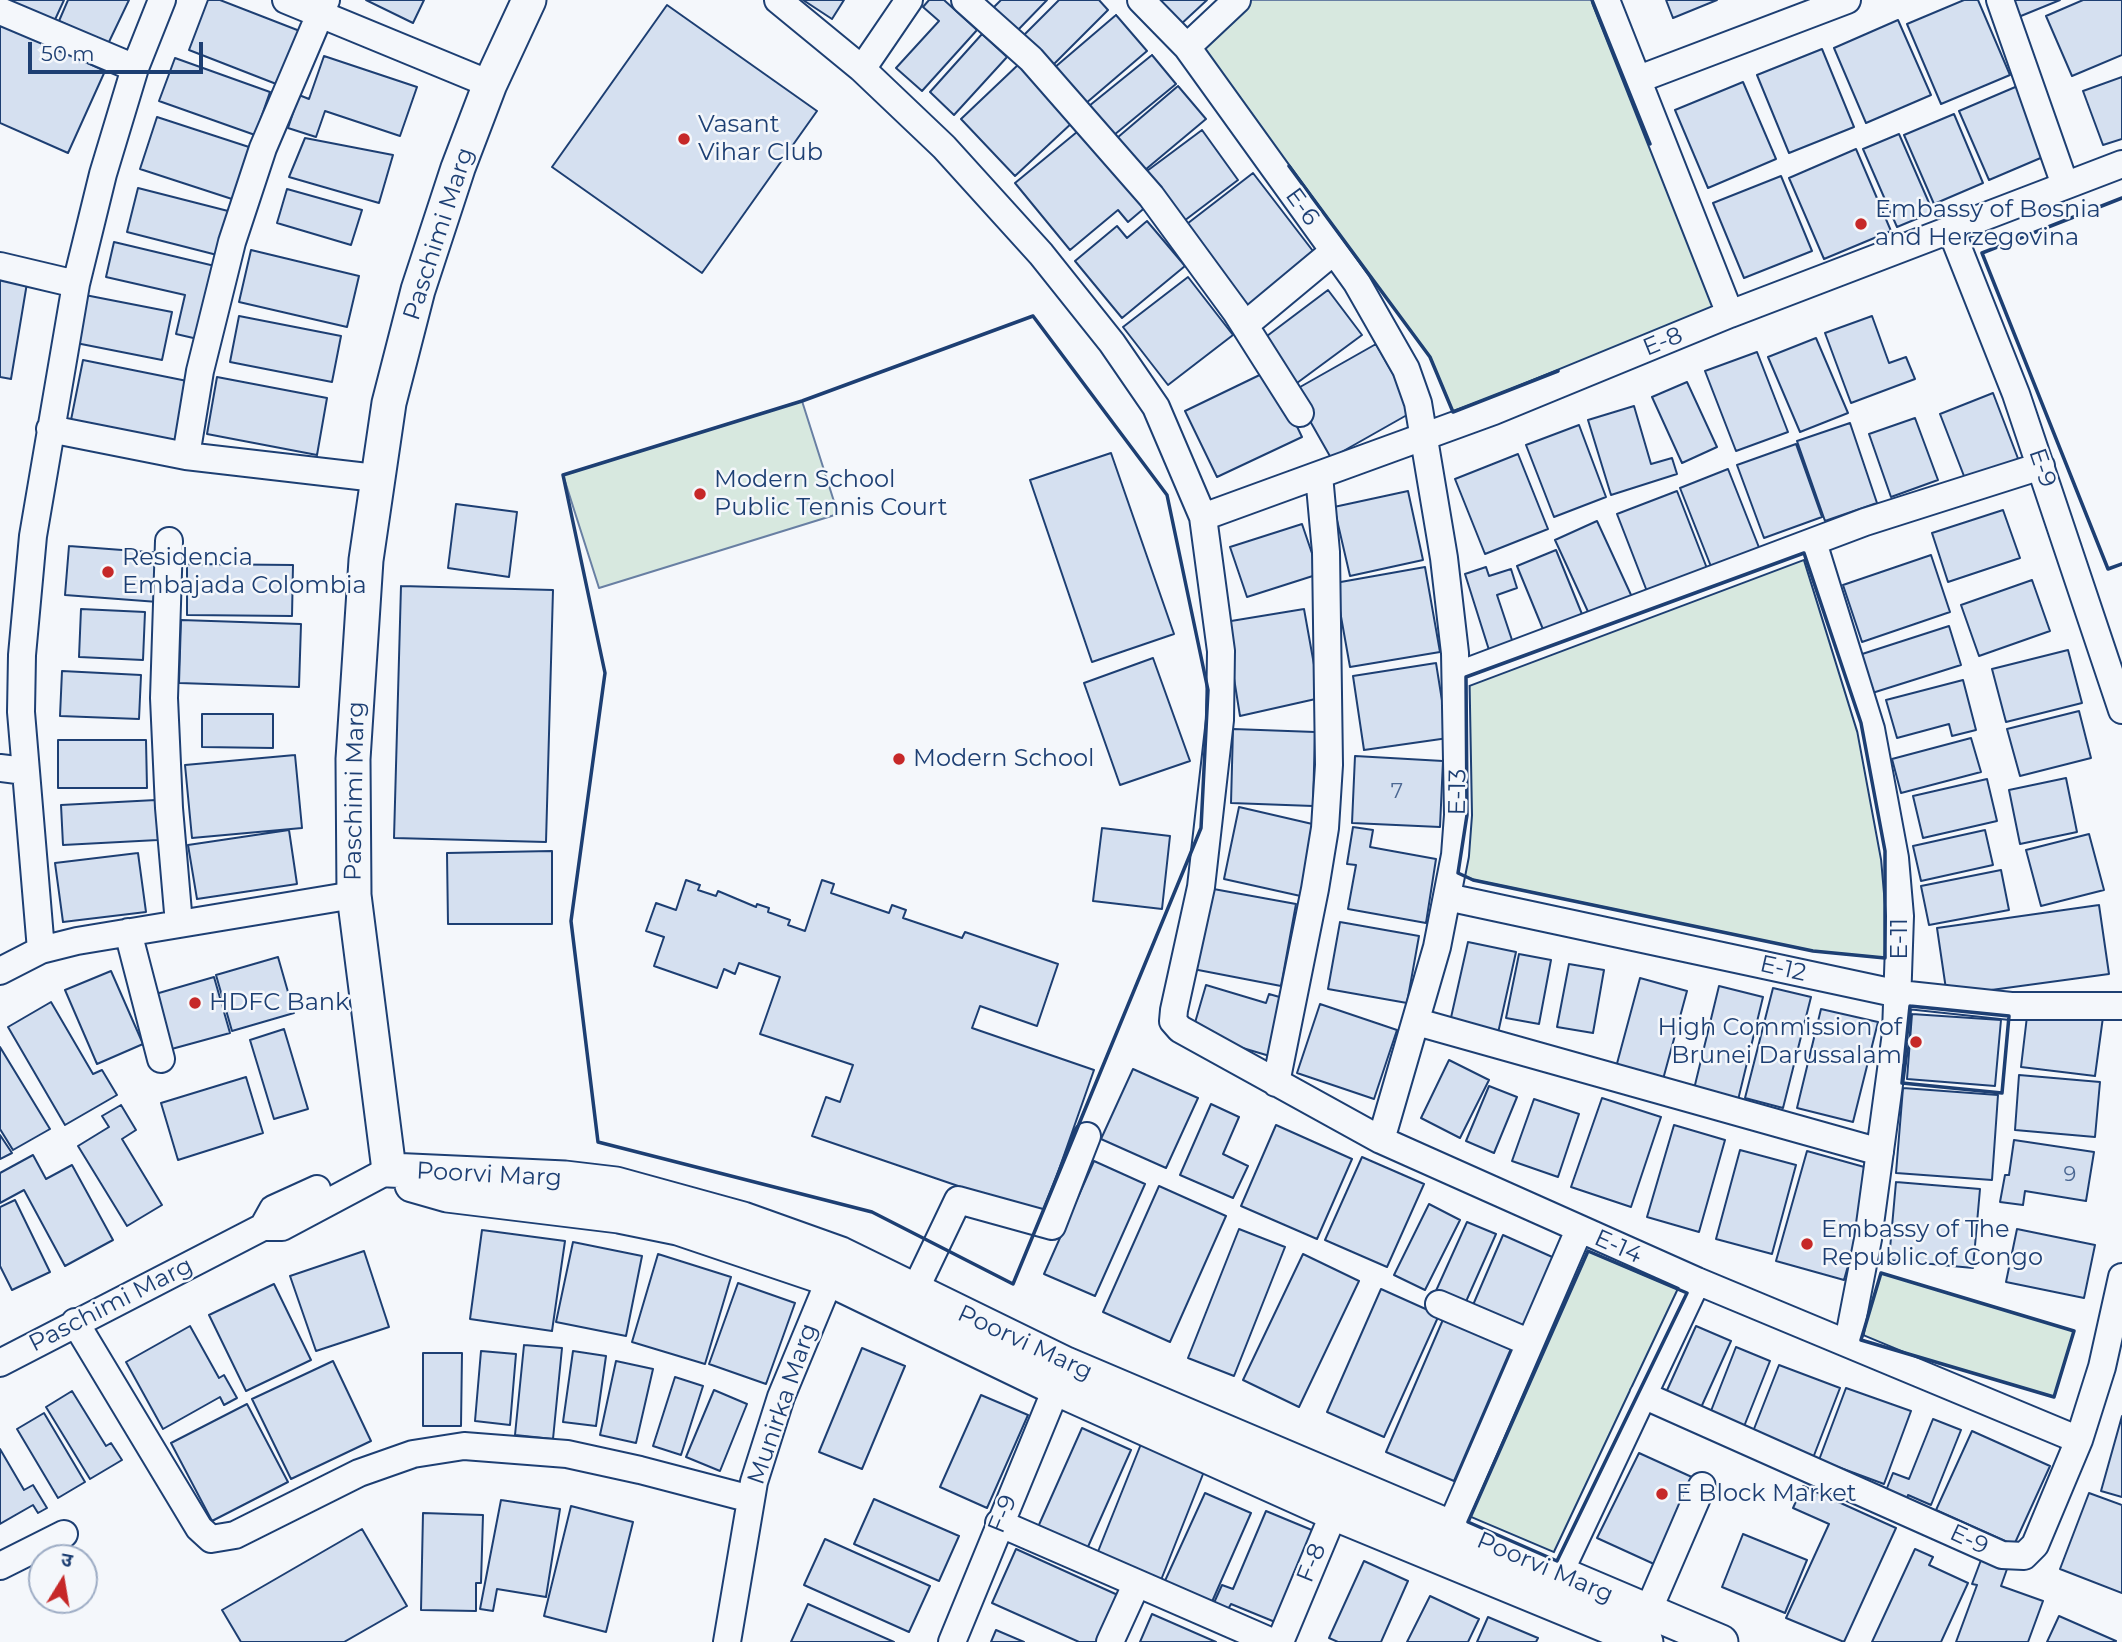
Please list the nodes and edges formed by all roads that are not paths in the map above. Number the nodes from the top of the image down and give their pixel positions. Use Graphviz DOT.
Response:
graph roads {
  1 [pos="162,0"];
  2 [pos="286,0"];
  3 [pos="529,0"];
  4 [pos="778,0"];
  5 [pos="909,0"];
  6 [pos="965,0"];
  7 [pos="1141,0"];
  8 [pos="1237,0"];
  9 [pos="1606,0"];
  10 [pos="1847,0"];
  11 [pos="2000,0"];
  12 [pos="323,7"];
  13 [pos="0,10"];
  14 [pos="1187,47"];
  15 [pos="135,68"];
  16 [pos="862,69"];
  17 [pos="1639,79"];
  18 [pos="490,84"];
  19 [pos="2122,164"];
  20 [pos="2066,185"];
  21 [pos="1951,230"];
  22 [pos="1334,251"];
  23 [pos="0,266"];
  24 [pos="76,284"];
  25 [pos="1730,314"];
  26 [pos="1245,325"];
  27 [pos="1300,413"];
  28 [pos="50,429"];
  29 [pos="1425,436"];
  30 [pos="186,456"];
  31 [pos="2041,466"];
  32 [pos="1319,475"];
  33 [pos="376,478"];
  34 [pos="1203,517"];
  35 [pos="169,541"];
  36 [pos="1813,542"];
  37 [pos="2114,652"];
  38 [pos="1456,676"];
  39 [pos="2122,710"];
  40 [pos="12,769"];
  41 [pos="354,895"];
  42 [pos="1447,897"];
  43 [pos="179,924"];
  44 [pos="128,932"];
  45 [pos="41,950"];
  46 [pos="0,971"];
  47 [pos="1899,994"];
  48 [pos="2122,1006"];
  49 [pos="1417,1022"];
  50 [pos="161,1059"];
  51 [pos="1276,1083"];
  52 [pos="1087,1136"];
  53 [pos="1381,1140"];
  54 [pos="1880,1152"];
  55 [pos="388,1163"];
  56 [pos="1579,1230"];
  57 [pos="842,1270"];
  58 [pos="2122,1277"];
  59 [pos="1697,1281"];
  60 [pos="915,1290"];
  61 [pos="1439,1304"];
  62 [pos="75,1322"];
  63 [pos="1528,1342"];
  64 [pos="1848,1342"];
  65 [pos="0,1363"];
  66 [pos="1061,1376"];
  67 [pos="1643,1395"];
  68 [pos="2079,1440"];
  69 [pos="1702,1486"];
  70 [pos="751,1499"];
  71 [pos="1339,1499"];
  72 [pos="999,1523"];
  73 [pos="1451,1528"];
  74 [pos="64,1534"];
  75 [pos="0,1566"];
  76 [pos="1559,1574"];
  77 [pos="1136,1585"];
  78 [pos="1647,1627"];
  79 [pos="727,1642"];
  80 [pos="740,1642"];
  81 [pos="952,1642"];
  82 [pos="1110,1642"];
  83 [pos="1272,1642"];
  84 [pos="1280,1642"];
  85 [pos="1721,1642"];
  1 -- 15 [label="street"];
  2 -- 12 [label="street"];
  3 -- 18 [label="main road, Paschimi Marg"];
  4 -- 16 [label="street"];
  5 -- 16 [label="street"];
  6 -- 26 [label="street"];
  7 -- 14 [label="street, E-6"];
  8 -- 14 [label="street"];
  9 -- 17 [label="street"];
  10 -- 17 [label="street"];
  11 -- 20 [label="street"];
  12 -- 18 [label="street"];
  12 -- 30 [label="street"];
  13 -- 15 [label="street"];
  14 -- 22 [label="street, E-6"];
  15 -- 24 [label="street"];
  16 -- 34 [label="street"];
  17 -- 25 [label="street"];
  18 -- 33 [label="main road, Paschimi Marg"];
  19 -- 20 [label="street, E-8"];
  20 -- 21 [label="street, E-8"];
  21 -- 25 [label="street, E-8"];
  21 -- 31 [label="street, E-9"];
  22 -- 26 [label="street"];
  22 -- 29 [label="street, E-6"];
  23 -- 24 [label="street"];
  24 -- 28 [label="street"];
  25 -- 29 [label="street, E-8"];
  26 -- 27 [label="street"];
  28 -- 30 [label="street"];
  28 -- 40 [label="street"];
  29 -- 32 [label="street, E-8"];
  29 -- 38 [label="street, E-13"];
  30 -- 33 [label="street"];
  31 -- 36 [label="street"];
  31 -- 37 [label="street, E-9"];
  32 -- 34 [label="street, E-8"];
  32 -- 51 [label="street"];
  33 -- 41 [label="main road, Paschimi Marg"];
  34 -- 51 [label="street, E-14"];
  35 -- 43 [label="street"];
  36 -- 38 [label="street"];
  36 -- 47 [label="street, E-11"];
  37 -- 39 [label="street, E-9"];
  38 -- 42 [label="street, E-13"];
  40 -- 45 [label="street"];
  41 -- 43 [label="street"];
  41 -- 55 [label="main road, Paschimi Marg"];
  42 -- 47 [label="street, E-12"];
  42 -- 49 [label="street, E-13"];
  43 -- 44 [label="street"];
  44 -- 45 [label="street"];
  44 -- 50 [label="street"];
  45 -- 46 [label="street"];
  47 -- 48 [label="street, E-12"];
  47 -- 54 [label="street, E-11"];
  49 -- 53 [label="street, E-13"];
  49 -- 54 [label="street"];
  51 -- 53 [label="street, E-14"];
  52 -- 60 [label="street"];
  53 -- 56 [label="street, E-14"];
  54 -- 64 [label="street, E-11"];
  55 -- 57 [label="main road, Poorvi Marg"];
  55 -- 62 [label="street, Paschimi Marg"];
  56 -- 59 [label="street, E-14"];
  56 -- 63 [label="street"];
  57 -- 60 [label="main road, Poorvi Marg"];
  57 -- 66 [label="main road, Poorvi Marg"];
  57 -- 70 [label="street, Munirka Marg"];
  57 -- 80 [label="street, Munirka Marg"];
  58 -- 68 [label="street, E-9"];
  59 -- 64 [label="street, E-14"];
  59 -- 67 [label="street"];
  60 -- 66 [label="main road, Poorvi Marg"];
  61 -- 63 [label="street"];
  62 -- 65 [label="street, Paschimi Marg"];
  62 -- 70 [label="street"];
  63 -- 73 [label="street"];
  64 -- 68 [label="street, E-14"];
  66 -- 71 [label="main road, Poorvi Marg"];
  66 -- 72 [label="street, F-9"];
  67 -- 68 [label="street, E-9"];
  67 -- 76 [label="street"];
  69 -- 78 [label="street"];
  70 -- 79 [label="street, Munirka Marg"];
  71 -- 73 [label="main road, Poorvi Marg"];
  71 -- 78 [label="main road, Poorvi Marg"];
  71 -- 84 [label="street, F-8"];
  72 -- 77 [label="street"];
  72 -- 81 [label="street, F-9"];
  73 -- 76 [label="main road, Poorvi Marg"];
  74 -- 75 [label="street"];
  76 -- 78 [label="main road, Poorvi Marg"];
  77 -- 82 [label="street"];
  77 -- 83 [label="street"];
  78 -- 85 [label="main road, Poorvi Marg"];
}
